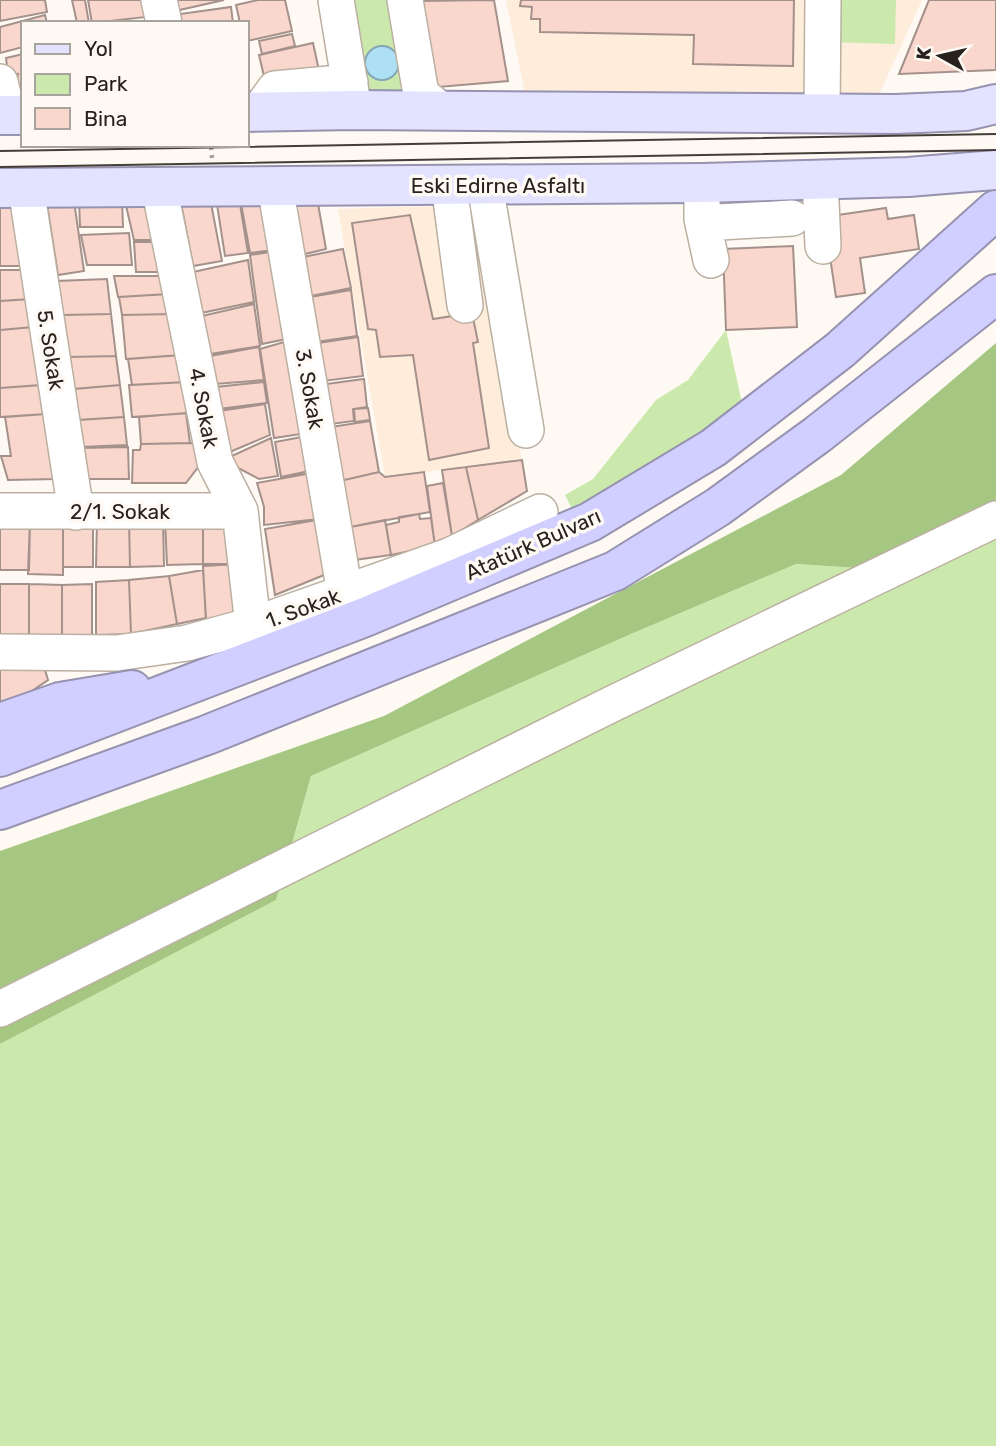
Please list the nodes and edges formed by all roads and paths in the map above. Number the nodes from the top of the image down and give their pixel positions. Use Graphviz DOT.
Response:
graph roads {
  1 [pos="159,0"];
  2 [pos="336,0"];
  3 [pos="405,0"];
  4 [pos="822,0"];
  5 [pos="164,21"];
  6 [pos="343,92"];
  7 [pos="996,104"];
  8 [pos="442,111"];
  9 [pos="252,112"];
  10 [pos="822,114"];
  11 [pos="996,170"];
  12 [pos="820,179"];
  13 [pos="467,185"];
  14 [pos="275,186"];
  15 [pos="159,187"];
  16 [pos="13,188"];
  17 [pos="702,201"];
  18 [pos="996,210"];
  19 [pos="792,219"];
  20 [pos="823,246"];
  21 [pos="711,260"];
  22 [pos="996,294"];
  23 [pos="465,305"];
  24 [pos="526,430"];
  25 [pos="0,511"];
  26 [pos="240,511"];
  27 [pos="76,512"];
  28 [pos="540,512"];
  29 [pos="996,519"];
  30 [pos="345,593"];
  31 [pos="253,625"];
  32 [pos="0,652"];
  33 [pos="190,684"];
  34 [pos="0,723"];
  35 [pos="0,757"];
  36 [pos="0,810"];
  37 [pos="0,1009"];
  1 -- 5 [label="street"];
  2 -- 6 [label="street"];
  3 -- 8 [label="street"];
  4 -- 10 [label="street"];
  6 -- 8 [label="main road"];
  6 -- 9 [label="main road"];
  7 -- 10 [label="main road"];
  8 -- 10 [label="main road"];
  11 -- 12 [label="main road, Eski Edirne Asfaltı"];
  12 -- 17 [label="main road, Eski Edirne Asfaltı"];
  12 -- 20 [label="street"];
  13 -- 14 [label="main road, Eski Edirne Asfaltı"];
  13 -- 17 [label="main road, Eski Edirne Asfaltı"];
  13 -- 23 [label="street"];
  13 -- 24 [label="street"];
  14 -- 15 [label="main road, Eski Edirne Asfaltı"];
  14 -- 30 [label="street, 3. Sokak"];
  15 -- 16 [label="main road, Eski Edirne Asfaltı"];
  15 -- 26 [label="street, 4. Sokak"];
  16 -- 27 [label="street, 5. Sokak"];
  17 -- 19 [label="street"];
  17 -- 21 [label="street"];
  18 -- 33 [label="highway, Atatürk Bulvarı"];
  22 -- 36 [label="highway"];
  25 -- 27 [label="street, 2/1. Sokak"];
  26 -- 27 [label="street, 2/1. Sokak"];
  26 -- 31 [label="street, 4. Sokak"];
  28 -- 30 [label="street, 1. Sokak"];
  29 -- 37 [label="street"];
  30 -- 31 [label="street, 1. Sokak"];
  31 -- 32 [label="street, 1. Sokak"];
  33 -- 34 [label="highway"];
  33 -- 35 [label="highway, Atatürk Bulvarı"];
}
